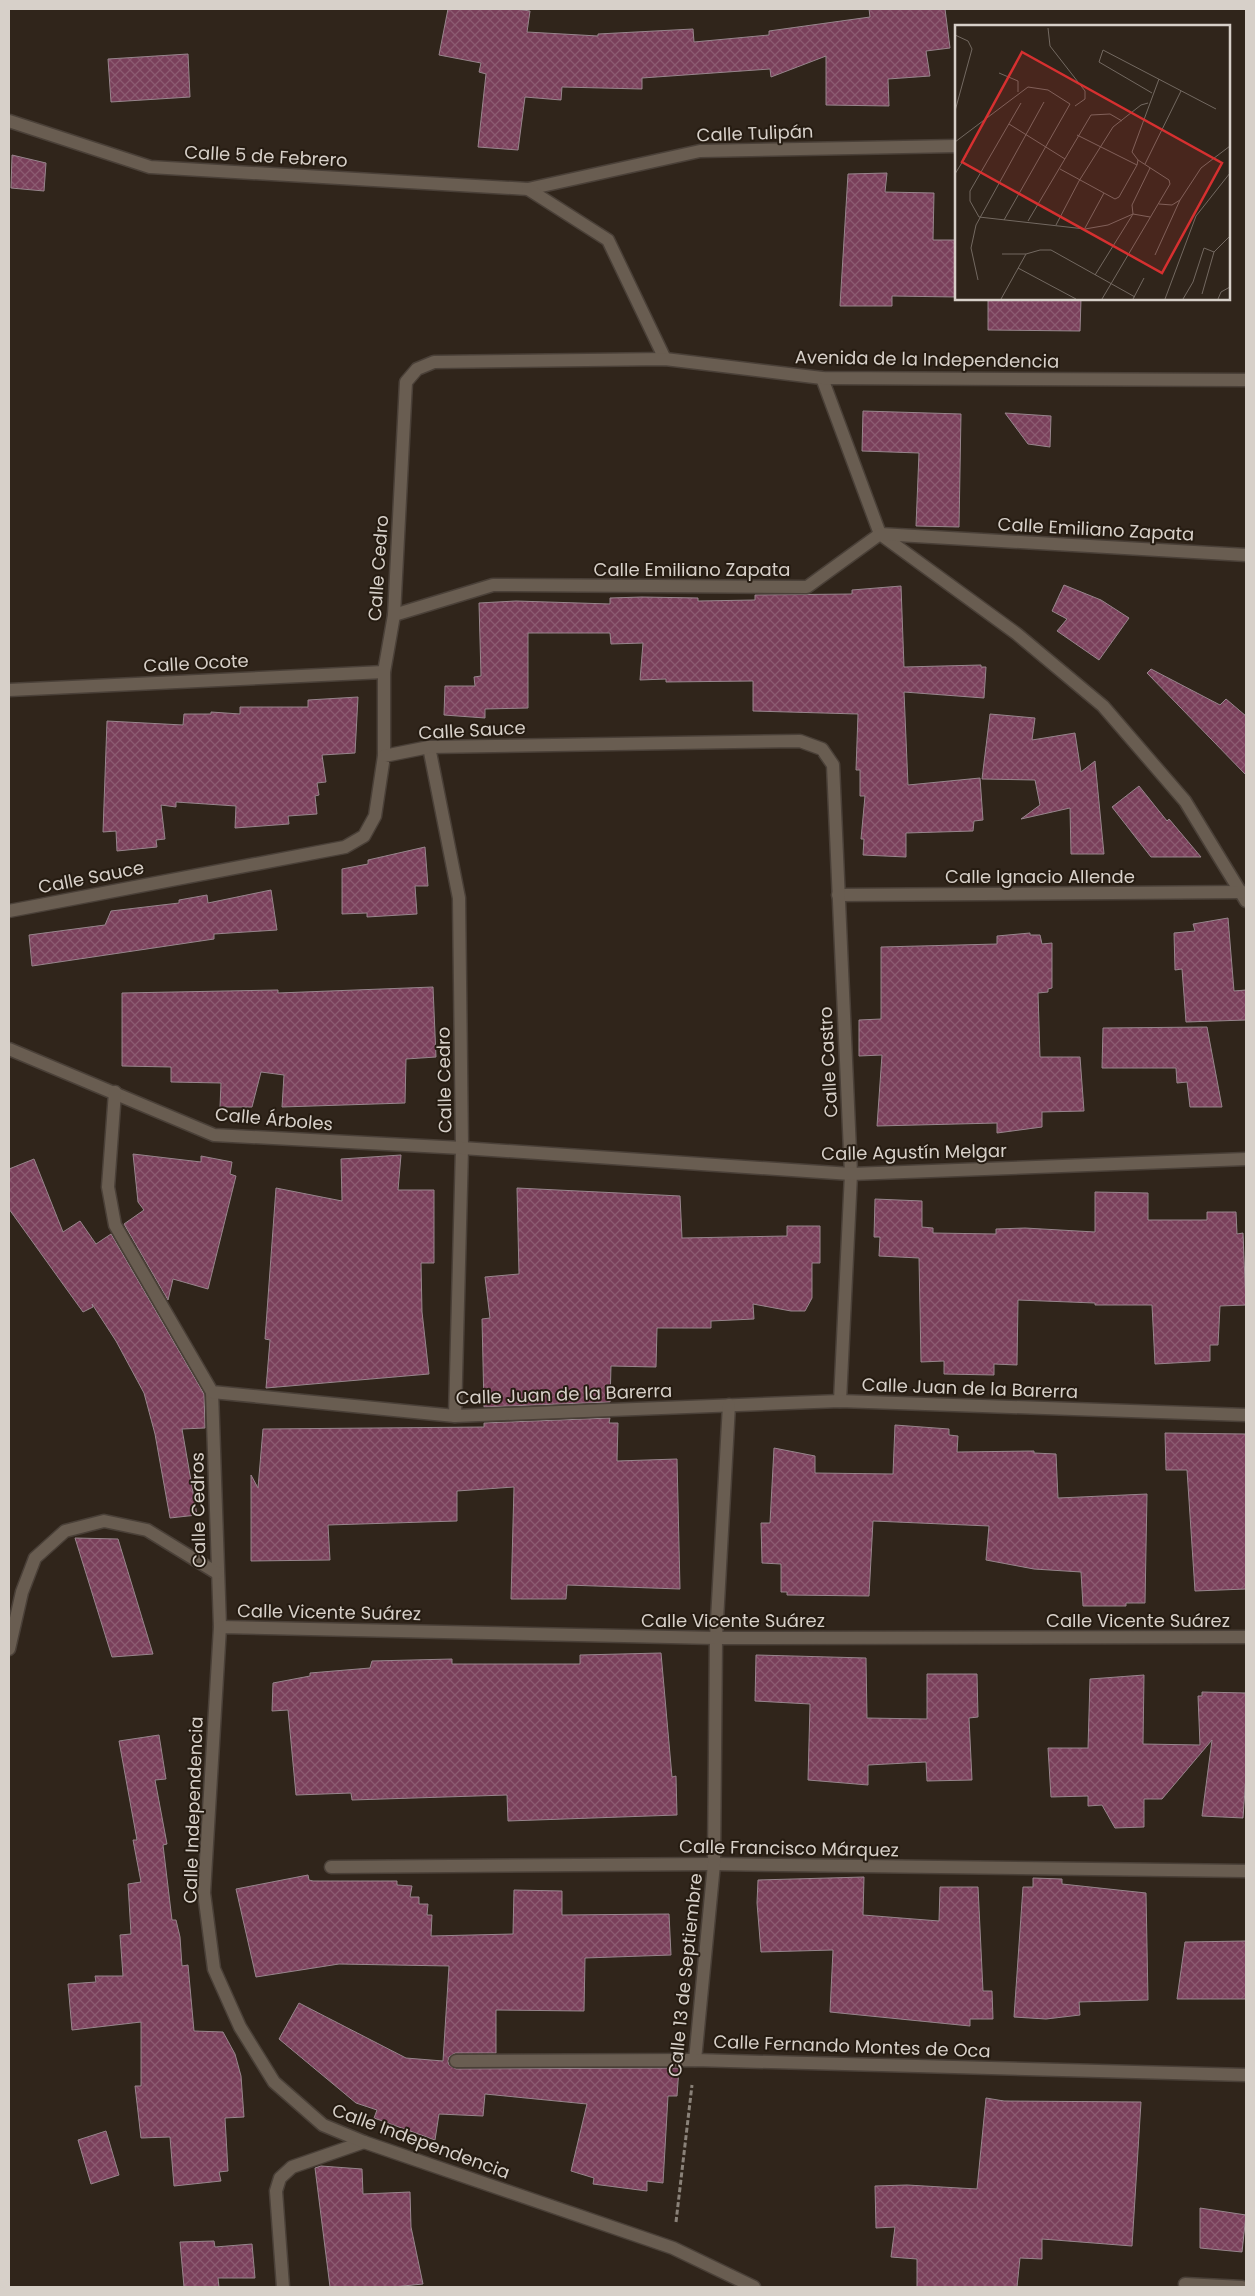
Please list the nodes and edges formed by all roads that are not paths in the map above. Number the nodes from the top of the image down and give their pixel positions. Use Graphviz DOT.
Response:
graph roads {
  1 [pos="9,121"];
  2 [pos="955,146"];
  3 [pos="528,189"];
  4 [pos="665,359"];
  5 [pos="822,378"];
  6 [pos="1246,380"];
  7 [pos="406,382"];
  8 [pos="880,534"];
  9 [pos="1246,555"];
  10 [pos="394,615"];
  11 [pos="384,672"];
  12 [pos="9,690"];
  13 [pos="800,741"];
  14 [pos="429,747"];
  15 [pos="384,756"];
  16 [pos="838,895"];
  17 [pos="1244,897"];
  18 [pos="9,911"];
  19 [pos="9,1049"];
  20 [pos="115,1092"];
  21 [pos="462,1148"];
  22 [pos="1246,1159"];
  23 [pos="851,1174"];
  24 [pos="212,1392"];
  25 [pos="840,1401"];
  26 [pos="729,1405"];
  27 [pos="1246,1415"];
  28 [pos="455,1416"];
  29 [pos="217,1573"];
  30 [pos="220,1627"];
  31 [pos="1246,1637"];
  32 [pos="716,1638"];
  33 [pos="9,1649"];
  34 [pos="714,1864"];
  35 [pos="331,1867"];
  36 [pos="1246,1871"];
  37 [pos="456,2060"];
  38 [pos="695,2060"];
  39 [pos="1246,2074"];
  40 [pos="364,2142"];
  41 [pos="1185,2284"];
  42 [pos="283,2287"];
  43 [pos="754,2287"];
  44 [pos="1242,2287"];
  1 -- 3 [label="street, Calle 5 de Febrero"];
  2 -- 3 [label="street, Calle Tulipán"];
  3 -- 4 [label="street"];
  4 -- 5 [label="street, Avenida de la Independencia"];
  4 -- 7 [label="street, Avenida de la Independencia"];
  5 -- 6 [label="street, Avenida de la Independencia"];
  5 -- 8 [label="street"];
  7 -- 10 [label="street, Calle Cedro"];
  8 -- 9 [label="street, Calle Emiliano Zapata"];
  8 -- 10 [label="street, Calle Emiliano Zapata"];
  8 -- 17 [label="street"];
  10 -- 11 [label="street, Calle Cedro"];
  11 -- 12 [label="street, Calle Ocote"];
  11 -- 15 [label="street, Calle Cedro"];
  13 -- 14 [label="street, Calle Sauce"];
  13 -- 16 [label="street, Calle Castro"];
  14 -- 15 [label="street, Calle Sauce"];
  14 -- 21 [label="street, Calle Cedro"];
  15 -- 18 [label="street, Calle Sauce"];
  16 -- 17 [label="street, Calle Ignacio Allende"];
  16 -- 23 [label="street, Calle Castro"];
  19 -- 20 [label="street, Calle Árboles"];
  20 -- 21 [label="street, Calle Árboles"];
  20 -- 24 [label="street"];
  21 -- 23 [label="street, Calle Agustín Melgar"];
  21 -- 28 [label="street, Calle Cedro"];
  22 -- 23 [label="street, Calle Agustín Melgar"];
  23 -- 25 [label="street, Calle Castro"];
  24 -- 28 [label="street, Calle Juan de la Barerra"];
  24 -- 29 [label="street, Calle Cedros"];
  25 -- 26 [label="street, Calle Juan de la Barerra"];
  25 -- 27 [label="street, Calle Juan de la Barerra"];
  26 -- 28 [label="street, Calle Juan de la Barerra"];
  26 -- 32 [label="street, Calle 13 de Septiembre"];
  29 -- 30 [label="street, Calle Cedros"];
  29 -- 33 [label="street"];
  30 -- 32 [label="street, Calle Vicente Suárez"];
  30 -- 40 [label="street, Calle Independencia"];
  31 -- 32 [label="street, Calle Vicente Suárez"];
  32 -- 34 [label="street, Calle 13 de Septiembre"];
  34 -- 35 [label="street, Calle Francisco Márquez"];
  34 -- 36 [label="street, Calle Francisco Márquez"];
  34 -- 38 [label="street, Calle 13 de Septiembre"];
  37 -- 38 [label="street, Calle Fernando Montes de Oca"];
  38 -- 39 [label="street, Calle Fernando Montes de Oca"];
  40 -- 42 [label="street"];
  40 -- 43 [label="street, Calle Independencia"];
  41 -- 44 [label="street"];
}
